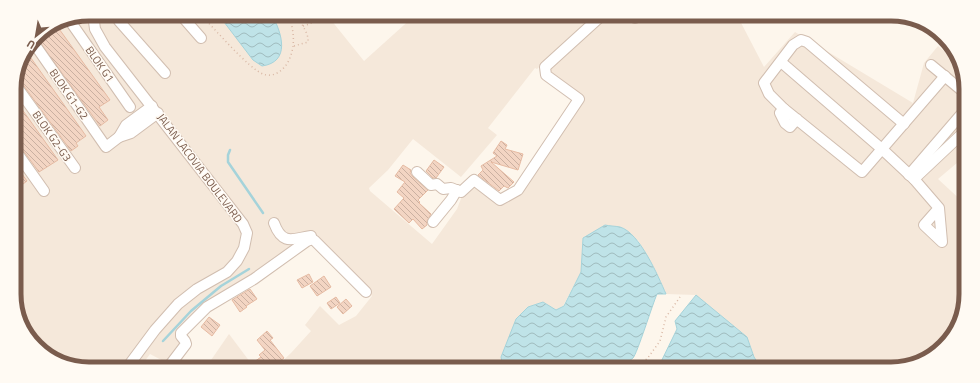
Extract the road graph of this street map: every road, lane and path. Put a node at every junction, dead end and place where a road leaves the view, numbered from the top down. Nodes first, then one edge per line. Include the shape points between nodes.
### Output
1 (93, 21) edge
2 (118, 21) dead end
3 (186, 21) edge
4 (208, 21) edge
5 (290, 21) edge
6 (301, 21) edge
7 (315, 21) edge
8 (595, 21) edge
9 (72, 23) edge
10 (302, 26) junction
11 (202, 38) dead end
12 (294, 46) junction
13 (43, 56) edge
14 (780, 62) junction
15 (931, 65) dead end
16 (165, 73) dead end
17 (945, 76) junction
18 (959, 88) edge
19 (21, 93) edge
20 (130, 107) dead end
21 (155, 110) junction
22 (959, 118) edge
23 (904, 124) junction
24 (959, 136) edge
25 (883, 150) junction
26 (21, 160) edge
27 (75, 168) dead end
28 (418, 172) dead end
29 (912, 177) junction
30 (457, 190) junction
31 (44, 191) dead end
32 (939, 208) dead end
33 (433, 222) dead end
34 (274, 224) dead end
35 (312, 239) junction
36 (366, 292) dead end
37 (680, 297) dead end
38 (131, 362) edge
39 (172, 362) edge
40 (642, 362) edge

1 - 21 street, JALAN LACOVIA BOULEVARD via 94,29 105,47
2 - 16 street
3 - 11 street
4 - 12 path via 261,74 270,76 279,73 288,61
5 - 12 path
6 - 10 path
7 - 10 path
8 - 30 street via 546,67 546,75 579,99 518,190 500,200 474,180 461,192
9 - 20 street, BLOK G1
10 - 12 path via 308,35 308,42
13 - 21 street, BLOK G1-G2 via 106,147 118,137 126,125
14 - 23 street via 793,45 800,40 807,42
14 - 25 street
14 - 25 street via 764,83 769,94 784,108 862,172
15 - 17 street
17 - 18 street
17 - 23 street
19 - 27 street, BLOK G2-G3
21 - 38 street, JALAN LACOVIA BOULEVARD via 243,224 247,233 244,248 237,261 227,272 197,289 178,304
22 - 29 street
23 - 25 street
24 - 29 street
25 - 29 street
26 - 31 street
28 - 30 street via 431,184 437,184 443,190
29 - 32 street
30 - 33 street
34 - 35 street via 277,232 286,239 296,240 311,235
35 - 36 street
35 - 39 street via 254,279 207,306 180,334 186,344
37 - 40 path via 666,317 660,341

